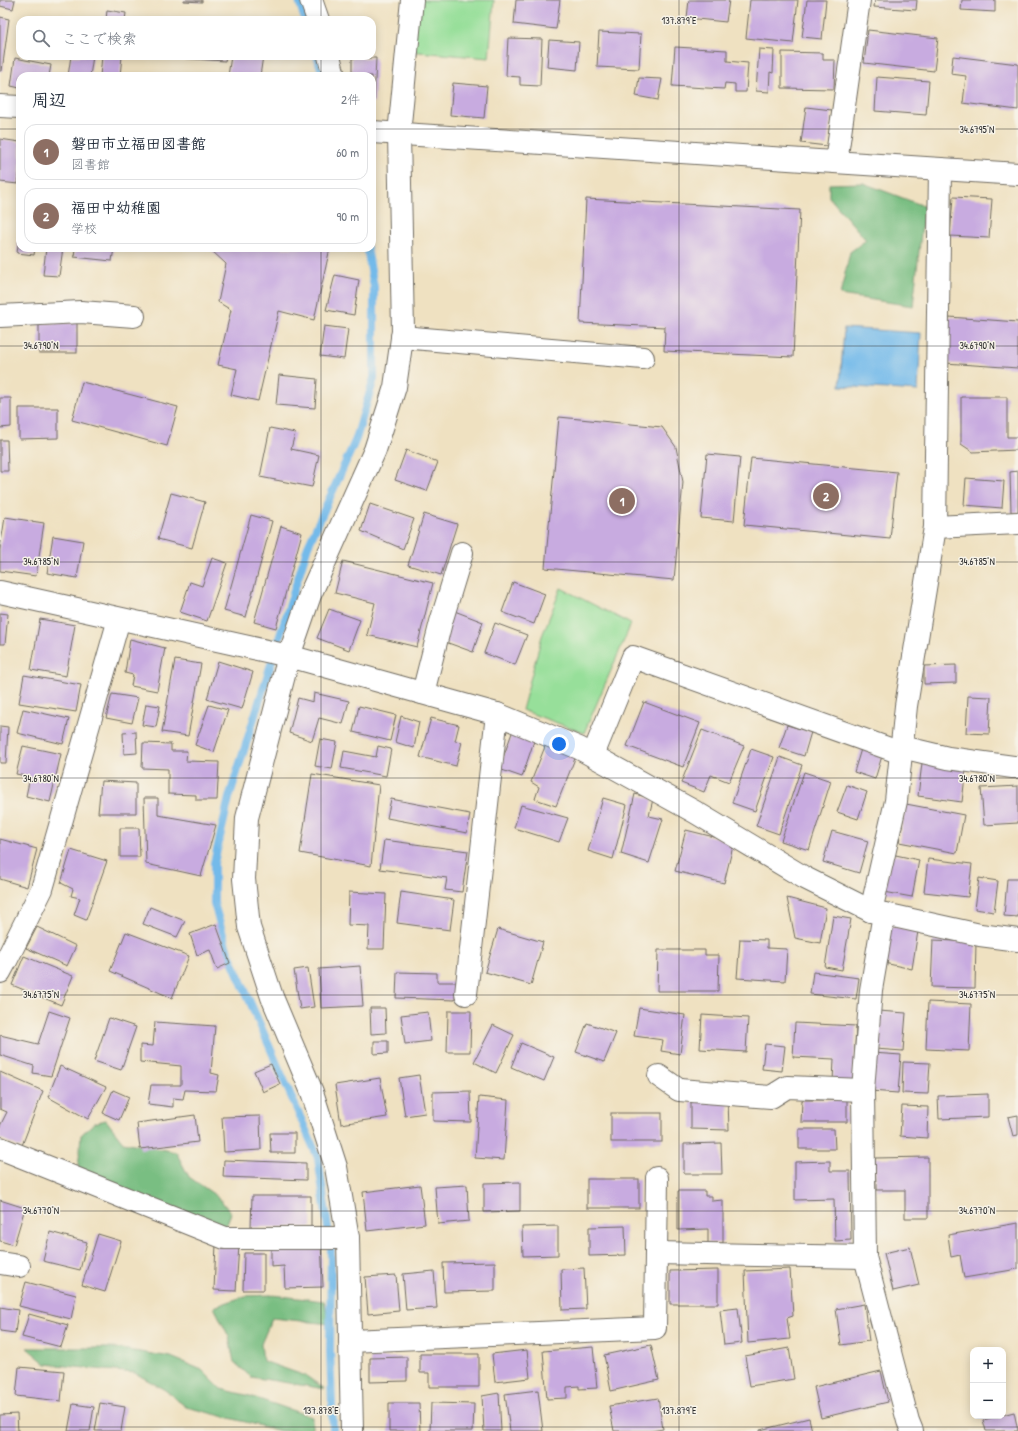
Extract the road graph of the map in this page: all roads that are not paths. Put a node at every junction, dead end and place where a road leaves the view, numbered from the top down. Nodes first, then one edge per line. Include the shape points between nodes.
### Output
1 (311, 0) edge
2 (412, 0) edge
3 (859, 0) edge
4 (317, 16) edge
5 (330, 60) edge
6 (333, 72) edge
7 (0, 106) edge
8 (16, 107) edge
9 (376, 132) edge
10 (399, 134) junction
11 (836, 162) junction
12 (940, 169) junction
13 (1018, 174) edge
14 (0, 316) edge
15 (134, 316) dead end
16 (402, 337) junction
17 (643, 358) dead end
18 (1018, 523) edge
19 (935, 527) junction
20 (462, 553) dead end
21 (0, 592) edge
22 (119, 620) junction
23 (289, 656) junction
24 (423, 693) junction
25 (497, 714) junction
26 (901, 750) junction
27 (593, 755) junction
28 (1018, 767) edge
29 (878, 912) junction
30 (1018, 940) edge
31 (0, 972) edge
32 (466, 994) dead end
33 (659, 1076) dead end
34 (863, 1090) junction
35 (0, 1148) edge
36 (657, 1178) dead end
37 (348, 1238) junction
38 (656, 1253) junction
39 (865, 1257) junction
40 (350, 1341) junction
41 (352, 1431) edge
42 (912, 1431) edge

1 - 4 street
2 - 10 street
3 - 11 street
5 - 6 street
7 - 8 street
9 - 10 street
10 - 11 street
10 - 16 street
11 - 12 street
12 - 13 street
12 - 19 street
14 - 15 street via 81,312
16 - 17 street
16 - 23 street via 395,387 375,450 310,595
18 - 19 street
19 - 26 street
20 - 24 street
21 - 22 street
22 - 23 street
22 - 31 street via 42,888
23 - 24 street
23 - 37 street via 247,818 244,879 248,927 272,997 315,1099 336,1167
24 - 25 street
25 - 27 street
25 - 32 street
26 - 27 street via 633,657
26 - 28 street
26 - 29 street via 896,801
27 - 29 street via 805,878
29 - 30 street via 980,935
29 - 34 street
33 - 34 street via 679,1090 771,1097 787,1087
34 - 39 street
35 - 37 street via 225,1238
36 - 38 street
37 - 40 street
38 - 39 street
38 - 40 street via 655,1328
39 - 42 street
40 - 41 street

